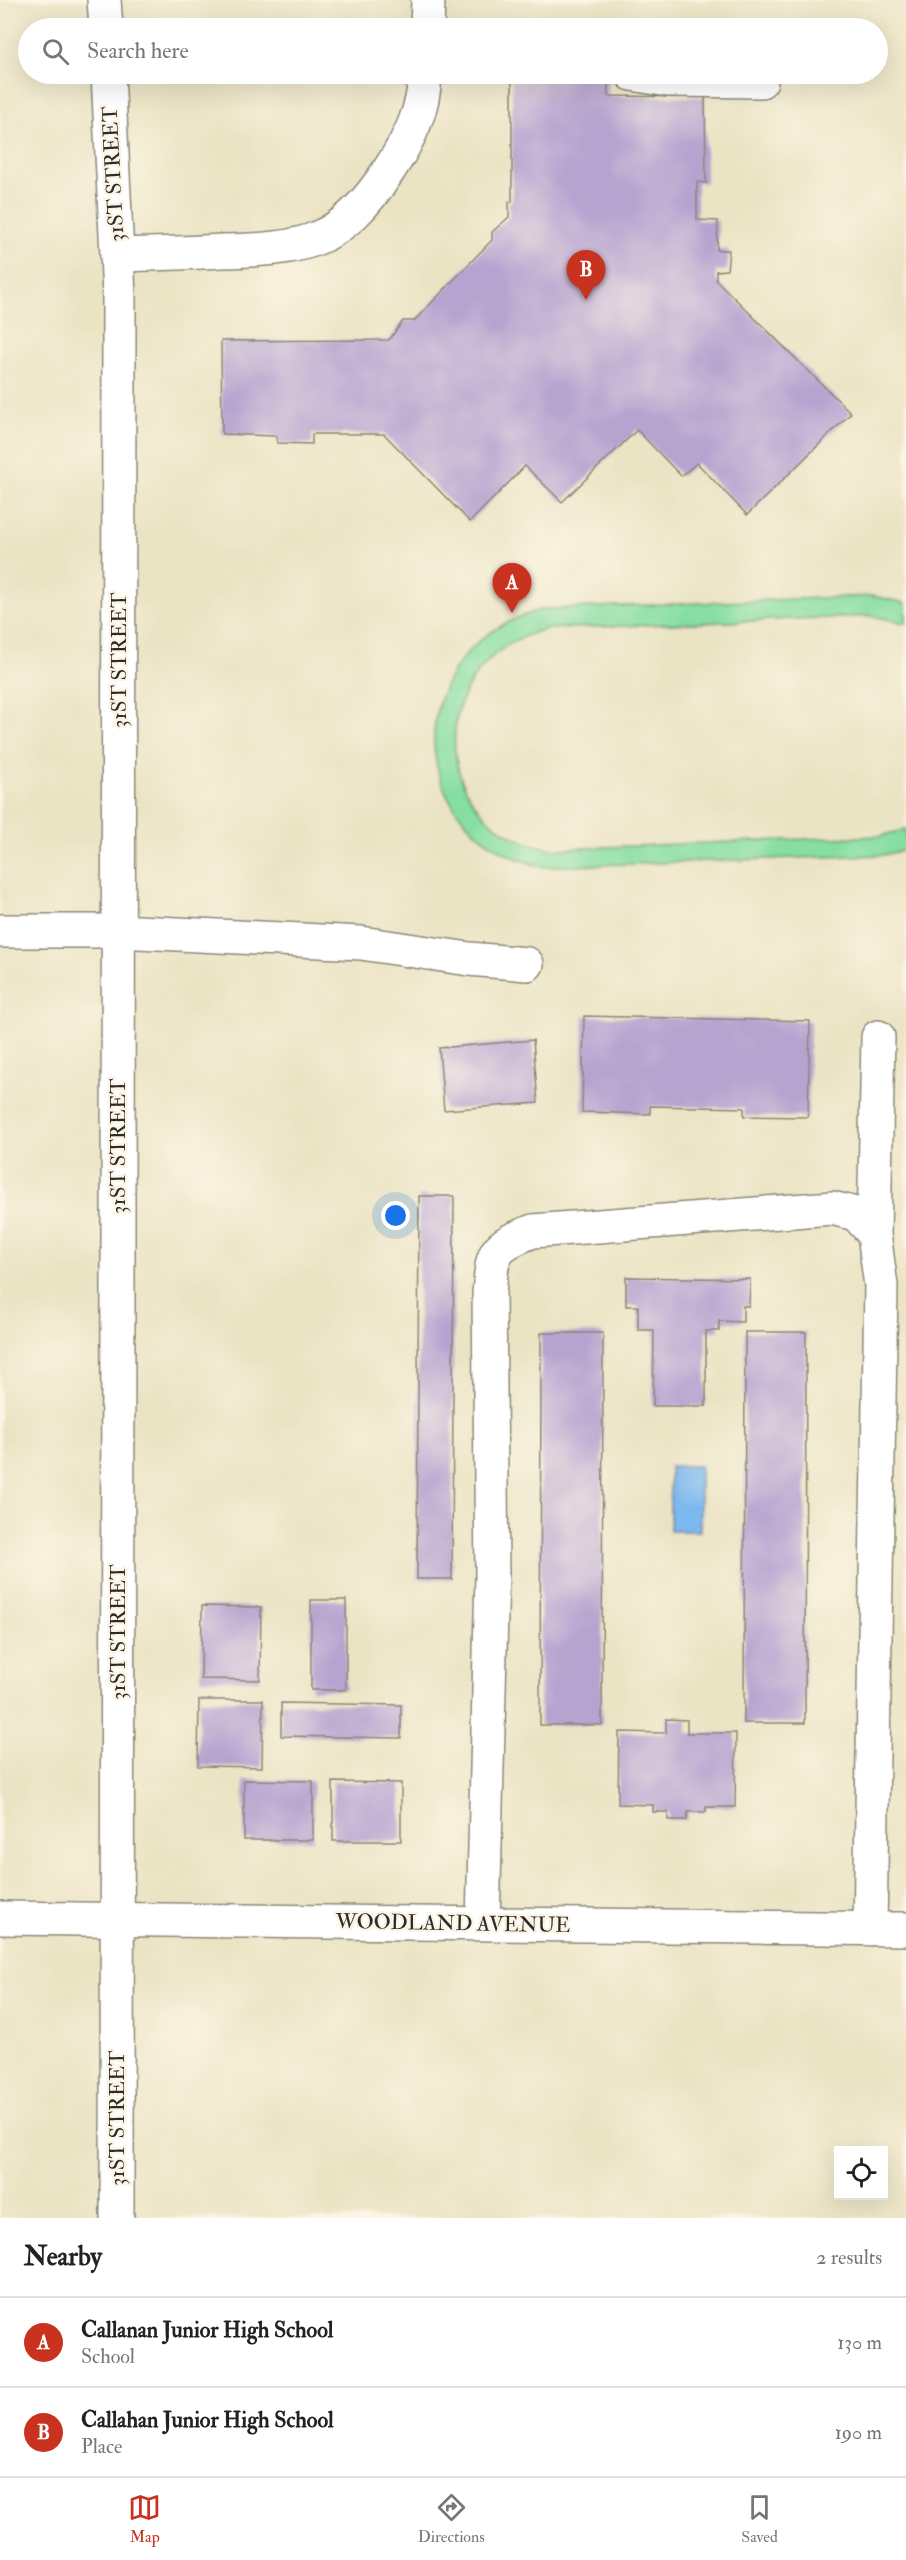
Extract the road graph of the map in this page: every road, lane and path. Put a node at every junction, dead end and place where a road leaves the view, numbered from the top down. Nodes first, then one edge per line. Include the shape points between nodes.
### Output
1 (104, 0) edge
2 (428, 0) edge
3 (105, 18) edge
4 (427, 18) edge
5 (108, 84) edge
6 (423, 84) edge
7 (117, 255) junction
8 (0, 931) edge
9 (118, 931) junction
10 (527, 964) dead end
11 (878, 1037) dead end
12 (874, 1234) junction
13 (0, 1918) edge
14 (117, 1919) junction
15 (483, 1923) junction
16 (870, 1929) junction
17 (906, 1929) edge
18 (117, 2218) edge

1 - 3 main road
2 - 4 main road
5 - 7 main road, 31ST STREET
6 - 7 main road via 418,115 406,144 355,214 331,231 305,244 276,250
7 - 9 main road, 31ST STREET
8 - 9 main road
9 - 10 main road via 361,943
9 - 14 main road, 31ST STREET
11 - 12 main road
12 - 15 main road via 856,1214 832,1208 533,1231 505,1242 492,1260 489,1305 492,1575
12 - 16 main road via 881,1286
13 - 14 main road, WOODLAND AVENUE
14 - 15 main road, WOODLAND AVENUE
14 - 18 main road, 31ST STREET
15 - 16 main road, WOODLAND AVENUE
16 - 17 main road, WOODLAND AVENUE

